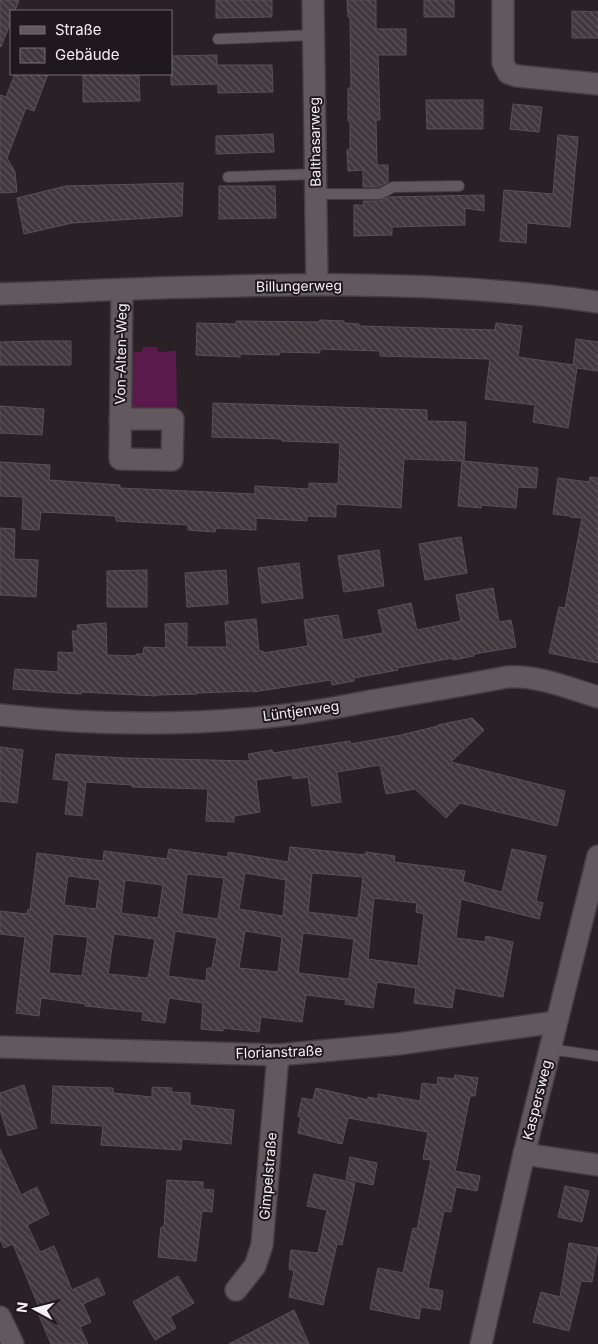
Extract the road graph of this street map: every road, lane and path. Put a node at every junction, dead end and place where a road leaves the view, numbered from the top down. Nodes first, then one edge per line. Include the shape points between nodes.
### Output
1 (312, 0) edge
2 (503, 0) edge
3 (314, 35) junction
4 (218, 38) dead end
5 (598, 84) edge
6 (228, 177) dead end
7 (315, 184) junction
8 (459, 186) dead end
9 (317, 284) junction
10 (122, 290) junction
11 (0, 294) edge
12 (598, 302) edge
13 (120, 419) dead end
14 (598, 697) edge
15 (0, 716) edge
16 (597, 863) edge
17 (556, 1022) junction
18 (0, 1047) edge
19 (550, 1049) junction
20 (278, 1055) junction
21 (598, 1056) edge
22 (524, 1154) junction
23 (598, 1165) edge
24 (236, 1290) dead end
25 (0, 1317) edge
26 (13, 1344) edge
27 (481, 1344) edge

1 - 3 street, Balthasarweg
2 - 5 street via 503,63 508,73
3 - 4 lane
3 - 7 street, Balthasarweg
6 - 7 lane
7 - 8 lane via 380,194 393,187
7 - 9 street, Balthasarweg
9 - 10 street, Billungerweg
9 - 12 street, Billungerweg via 479,290
10 - 11 street, Billungerweg
10 - 13 street, Von-Alten-Weg
14 - 15 street, Lüntjenweg via 541,679 519,676 303,713 220,721 99,722
16 - 17 street, Kaspersweg
17 - 19 street, Kaspersweg
17 - 20 street, Florianstraße via 398,1044
18 - 20 street, Florianstraße
19 - 21 lane
19 - 22 street, Kaspersweg
20 - 24 street, Gimpelstraße via 262,1245 255,1266
22 - 23 street
22 - 27 street, Kaspersweg
25 - 26 street

